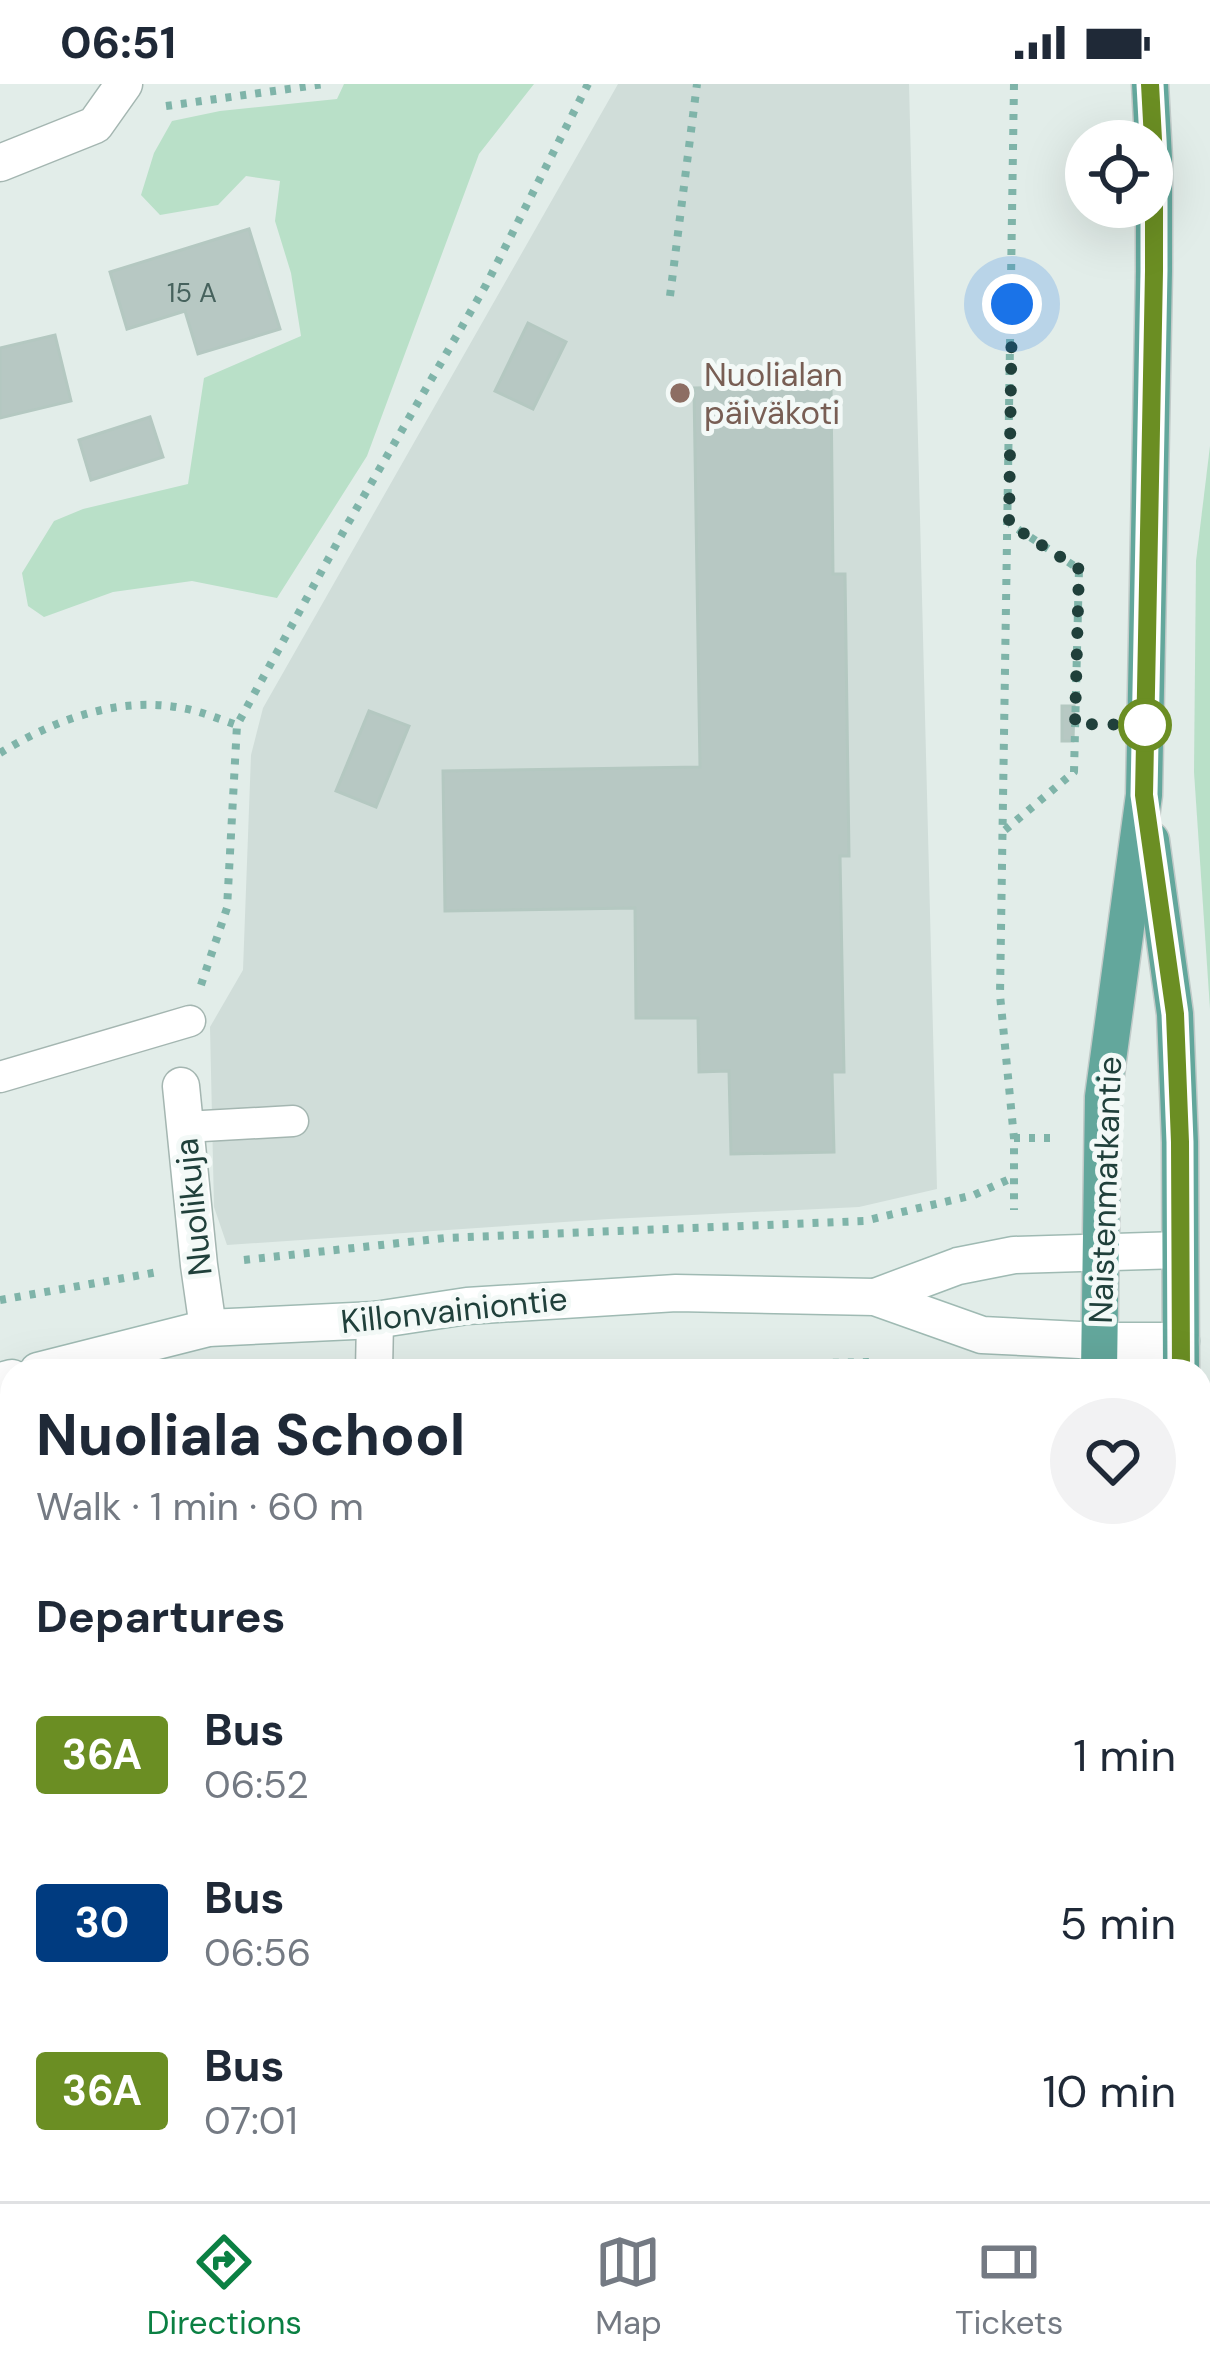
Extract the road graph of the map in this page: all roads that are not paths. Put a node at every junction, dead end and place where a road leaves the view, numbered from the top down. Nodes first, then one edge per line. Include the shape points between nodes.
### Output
1 (124, 84) edge
2 (1150, 84) edge
3 (1162, 84) edge
4 (1152, 120) edge
5 (1158, 120) edge
6 (0, 163) edge
7 (1153, 228) edge
8 (1144, 795) junction
9 (190, 1021) road end
10 (0, 1077) edge
11 (181, 1086) dead end
12 (293, 1120) dead end
13 (184, 1127) junction
14 (1101, 1250) junction
15 (1180, 1250) junction
16 (875, 1297) junction
17 (375, 1320) junction
18 (208, 1328) junction
19 (1099, 1356) edge
20 (1181, 1356) edge
21 (85, 1359) edge
22 (374, 1359) edge

1 - 6 street via 94,125
2 - 4 main road, Naistenmatkantie
3 - 5 main road, Naistenmatkantie
7 - 8 main road, Naistenmatkantie
8 - 14 main road, Naistenmatkantie via 1103,1097
8 - 15 main road, Naistenmatkantie via 1175,1014
9 - 10 lane
11 - 13 street, Nuolikuja
12 - 13 lane
13 - 18 street, Nuolikuja
14 - 15 street, Killonvainiontie
14 - 16 street, Killonvainiontie via 958,1266
14 - 19 main road, Naistenmatkantie
15 - 20 main road, Naistenmatkantie
16 - 17 street, Killonvainiontie via 564,1298
16 - 19 street, Killonvainiontie via 982,1335
17 - 18 street, Killonvainiontie
17 - 22 street
18 - 21 street, Killonvainiontie
19 - 20 street, Killonvainiontie

